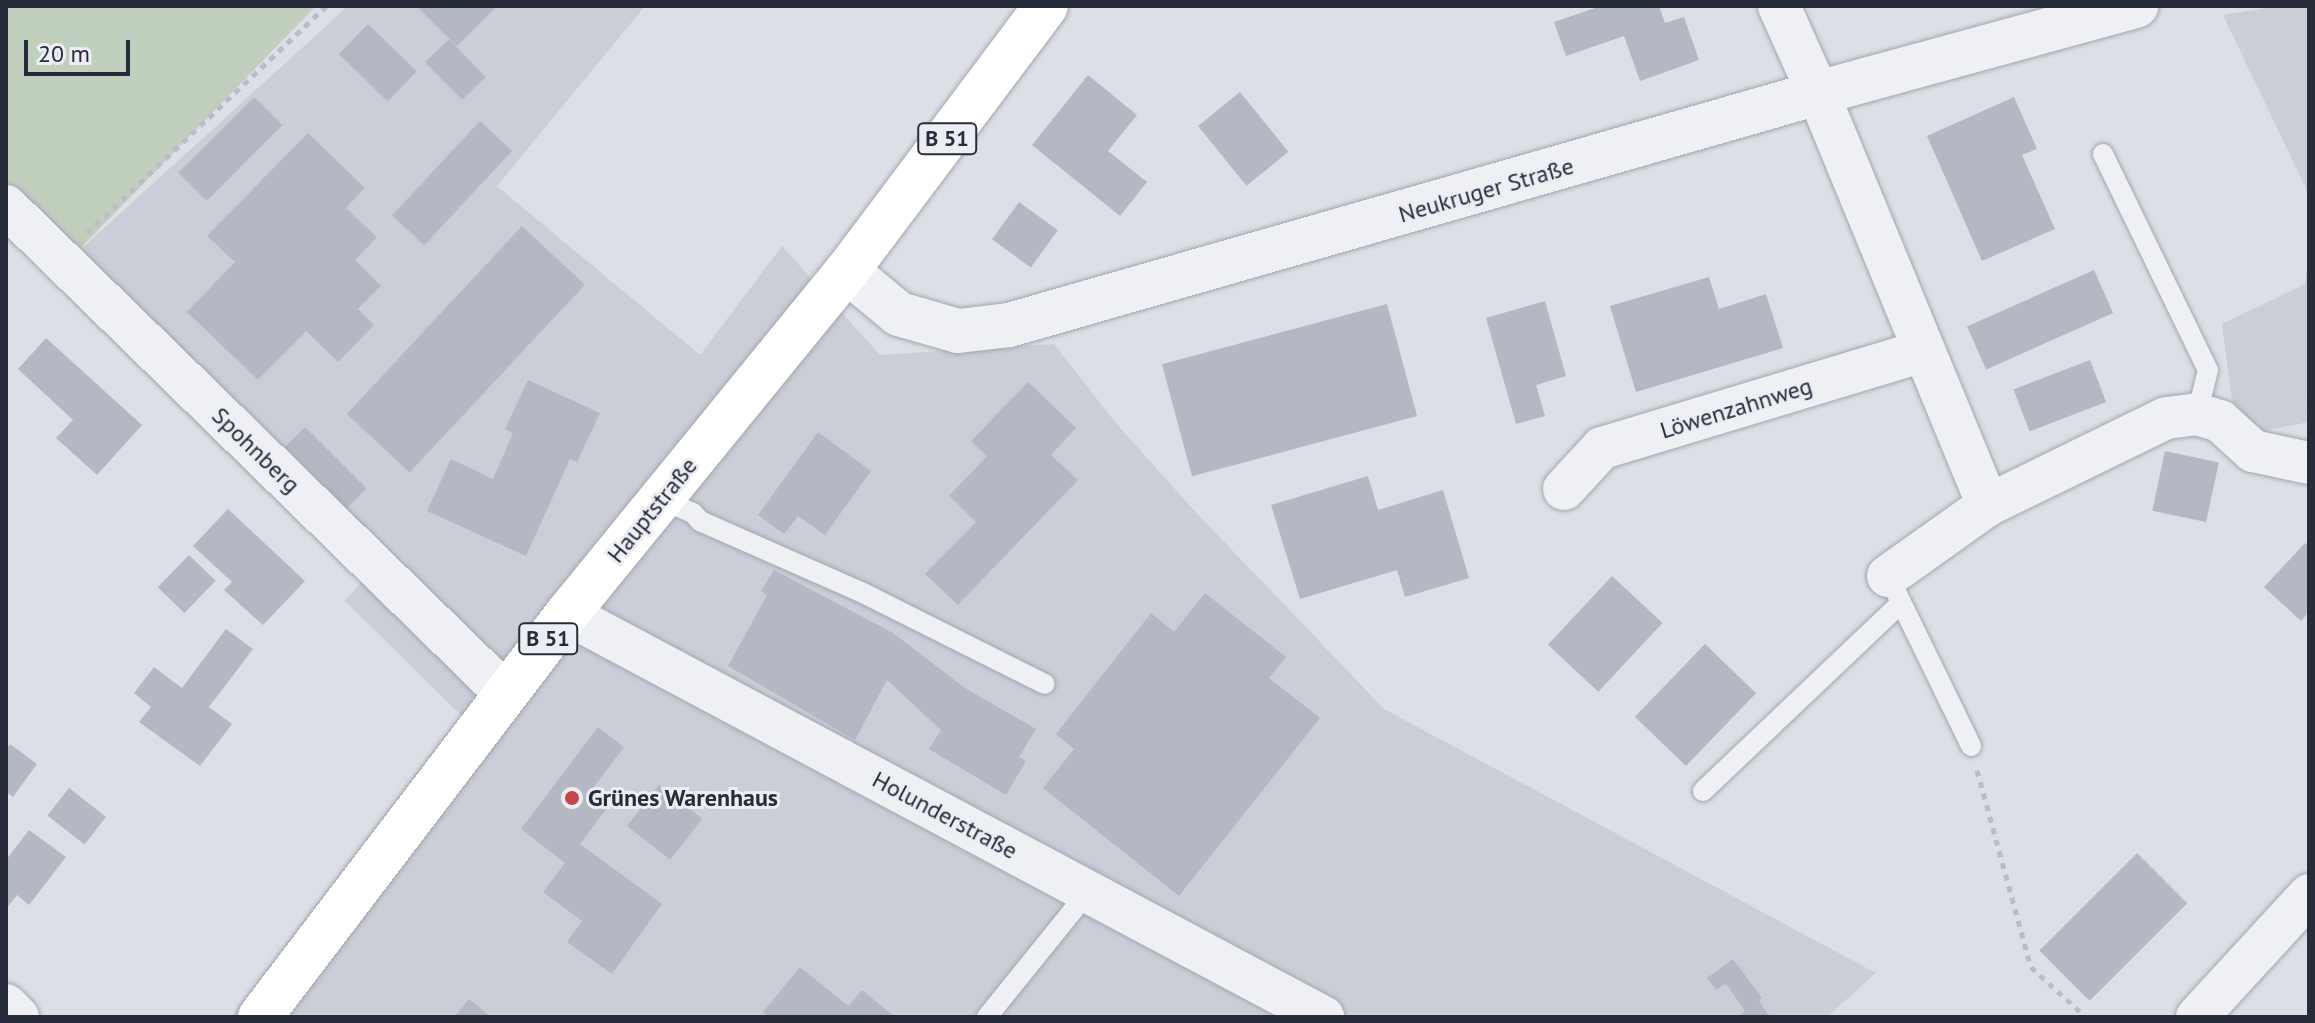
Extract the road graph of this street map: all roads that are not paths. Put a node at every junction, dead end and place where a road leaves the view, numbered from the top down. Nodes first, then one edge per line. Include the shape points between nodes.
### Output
1 (1046, 6) edge
2 (1779, 6) edge
3 (2136, 6) edge
4 (1818, 93) junction
5 (2103, 154) dead end
6 (6, 206) edge
7 (847, 271) junction
8 (1924, 351) junction
9 (2197, 414) junction
10 (2309, 463) edge
11 (1564, 489) dead end
12 (661, 499) junction
13 (1988, 505) junction
14 (1894, 589) junction
15 (567, 614) junction
16 (1045, 684) dead end
17 (506, 694) junction
18 (1971, 746) road end
19 (1703, 791) dead end
20 (1088, 892) junction
21 (2309, 895) edge
22 (6, 1005) edge
23 (1311, 1015) edge
24 (18, 1017) edge
25 (260, 1017) edge
26 (987, 1017) edge
27 (2197, 1017) edge

1 - 7 main road, Hauptstraße / B 51
2 - 4 street
3 - 4 street, Neukruger Straße
4 - 7 street, Neukruger Straße via 1009,325 958,331 899,314
4 - 8 street
5 - 9 lane via 2208,370
6 - 17 street, Spohnberg
7 - 12 main road, Hauptstraße / B 51
8 - 11 street, Löwenzahnweg via 1602,448
8 - 13 street
9 - 10 street via 2220,421 2253,451
9 - 13 street via 2166,418
12 - 15 main road, Hauptstraße / B 51
12 - 16 lane
13 - 14 street
14 - 18 lane
14 - 19 lane
15 - 17 main road, Hauptstraße / B 51
15 - 20 street, Holunderstraße
17 - 25 main road, Hauptstraße / B 51
20 - 23 street, Holunderstraße
20 - 26 lane
21 - 27 street
22 - 24 street

